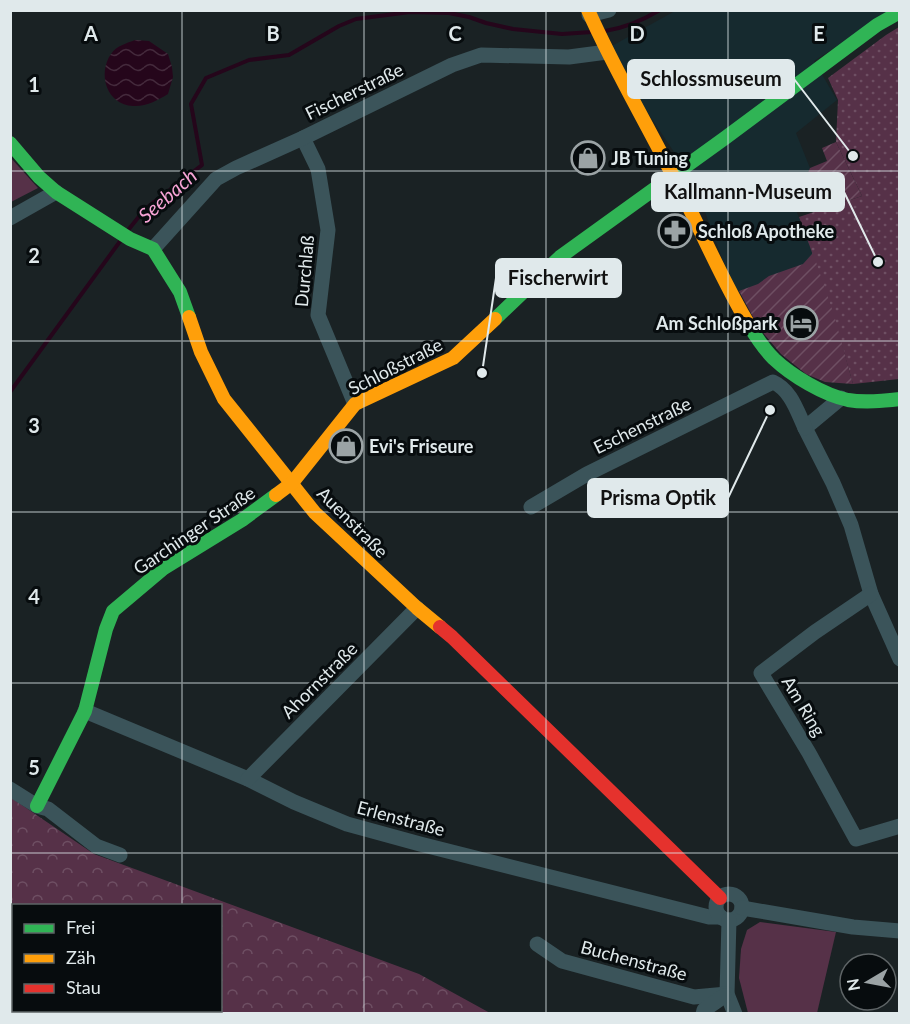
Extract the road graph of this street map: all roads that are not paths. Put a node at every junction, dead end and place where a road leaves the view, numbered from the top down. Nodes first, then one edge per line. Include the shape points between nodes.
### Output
1 (609, 10) edge
2 (900, 12) edge
3 (590, 16) edge
4 (604, 46) junction
5 (303, 138) junction
6 (10, 143) edge
7 (673, 176) junction
8 (56, 192) junction
9 (10, 218) edge
10 (153, 249) junction
11 (776, 360) junction
12 (773, 382) junction
13 (840, 398) junction
14 (900, 399) edge
15 (355, 404) junction
16 (806, 428) junction
17 (292, 483) junction
18 (531, 507) dead end
19 (871, 594) junction
20 (417, 609) junction
21 (900, 659) edge
22 (85, 711) junction
23 (248, 779) junction
24 (10, 789) edge
25 (37, 806) junction
26 (900, 826) edge
27 (120, 855) dead end
28 (720, 898) junction
29 (742, 908) junction
30 (725, 918) junction
31 (900, 931) edge
32 (537, 944) dead end
33 (727, 994) junction
34 (703, 1014) edge
35 (735, 1014) edge

1 - 3 street
2 - 7 street, Schloßstraße
3 - 4 street
4 - 5 street, Fischerstraße via 569,57 481,55 452,65
4 - 7 street
5 - 10 street, Fischerstraße via 216,179
5 - 15 street, Durchlaß via 318,169 328,230 318,315
6 - 8 street
7 - 11 street via 736,303 759,341
7 - 15 street, Schloßstraße via 560,257 453,358
8 - 9 street
8 - 10 street
10 - 17 street, Auenstraße via 180,291 201,352 224,399
11 - 12 street
11 - 13 street via 808,383
12 - 16 street via 789,394
12 - 18 street, Eschenstraße via 587,474
13 - 14 street
13 - 16 street
15 - 17 street, Schloßstraße
16 - 19 street via 851,525
17 - 20 street, Auenstraße via 315,513
17 - 22 street, Garchinger Straße via 242,520 164,568 113,611
19 - 21 street
19 - 26 street, Am Ring via 761,673 856,839
20 - 23 street, Ahornstraße
20 - 28 street, Auenstraße via 452,637
22 - 23 street, Erlenstraße
22 - 25 street, Garchinger Straße
23 - 30 street, Erlenstraße via 347,824
24 - 25 street
25 - 27 street via 48,809 96,846
28 - 29 street via 732,895 740,900
28 - 30 street via 717,910
29 - 30 street via 736,918
29 - 31 street
30 - 33 street
32 - 33 street, Buchenstraße via 562,961 694,997
33 - 34 street
33 - 35 street

